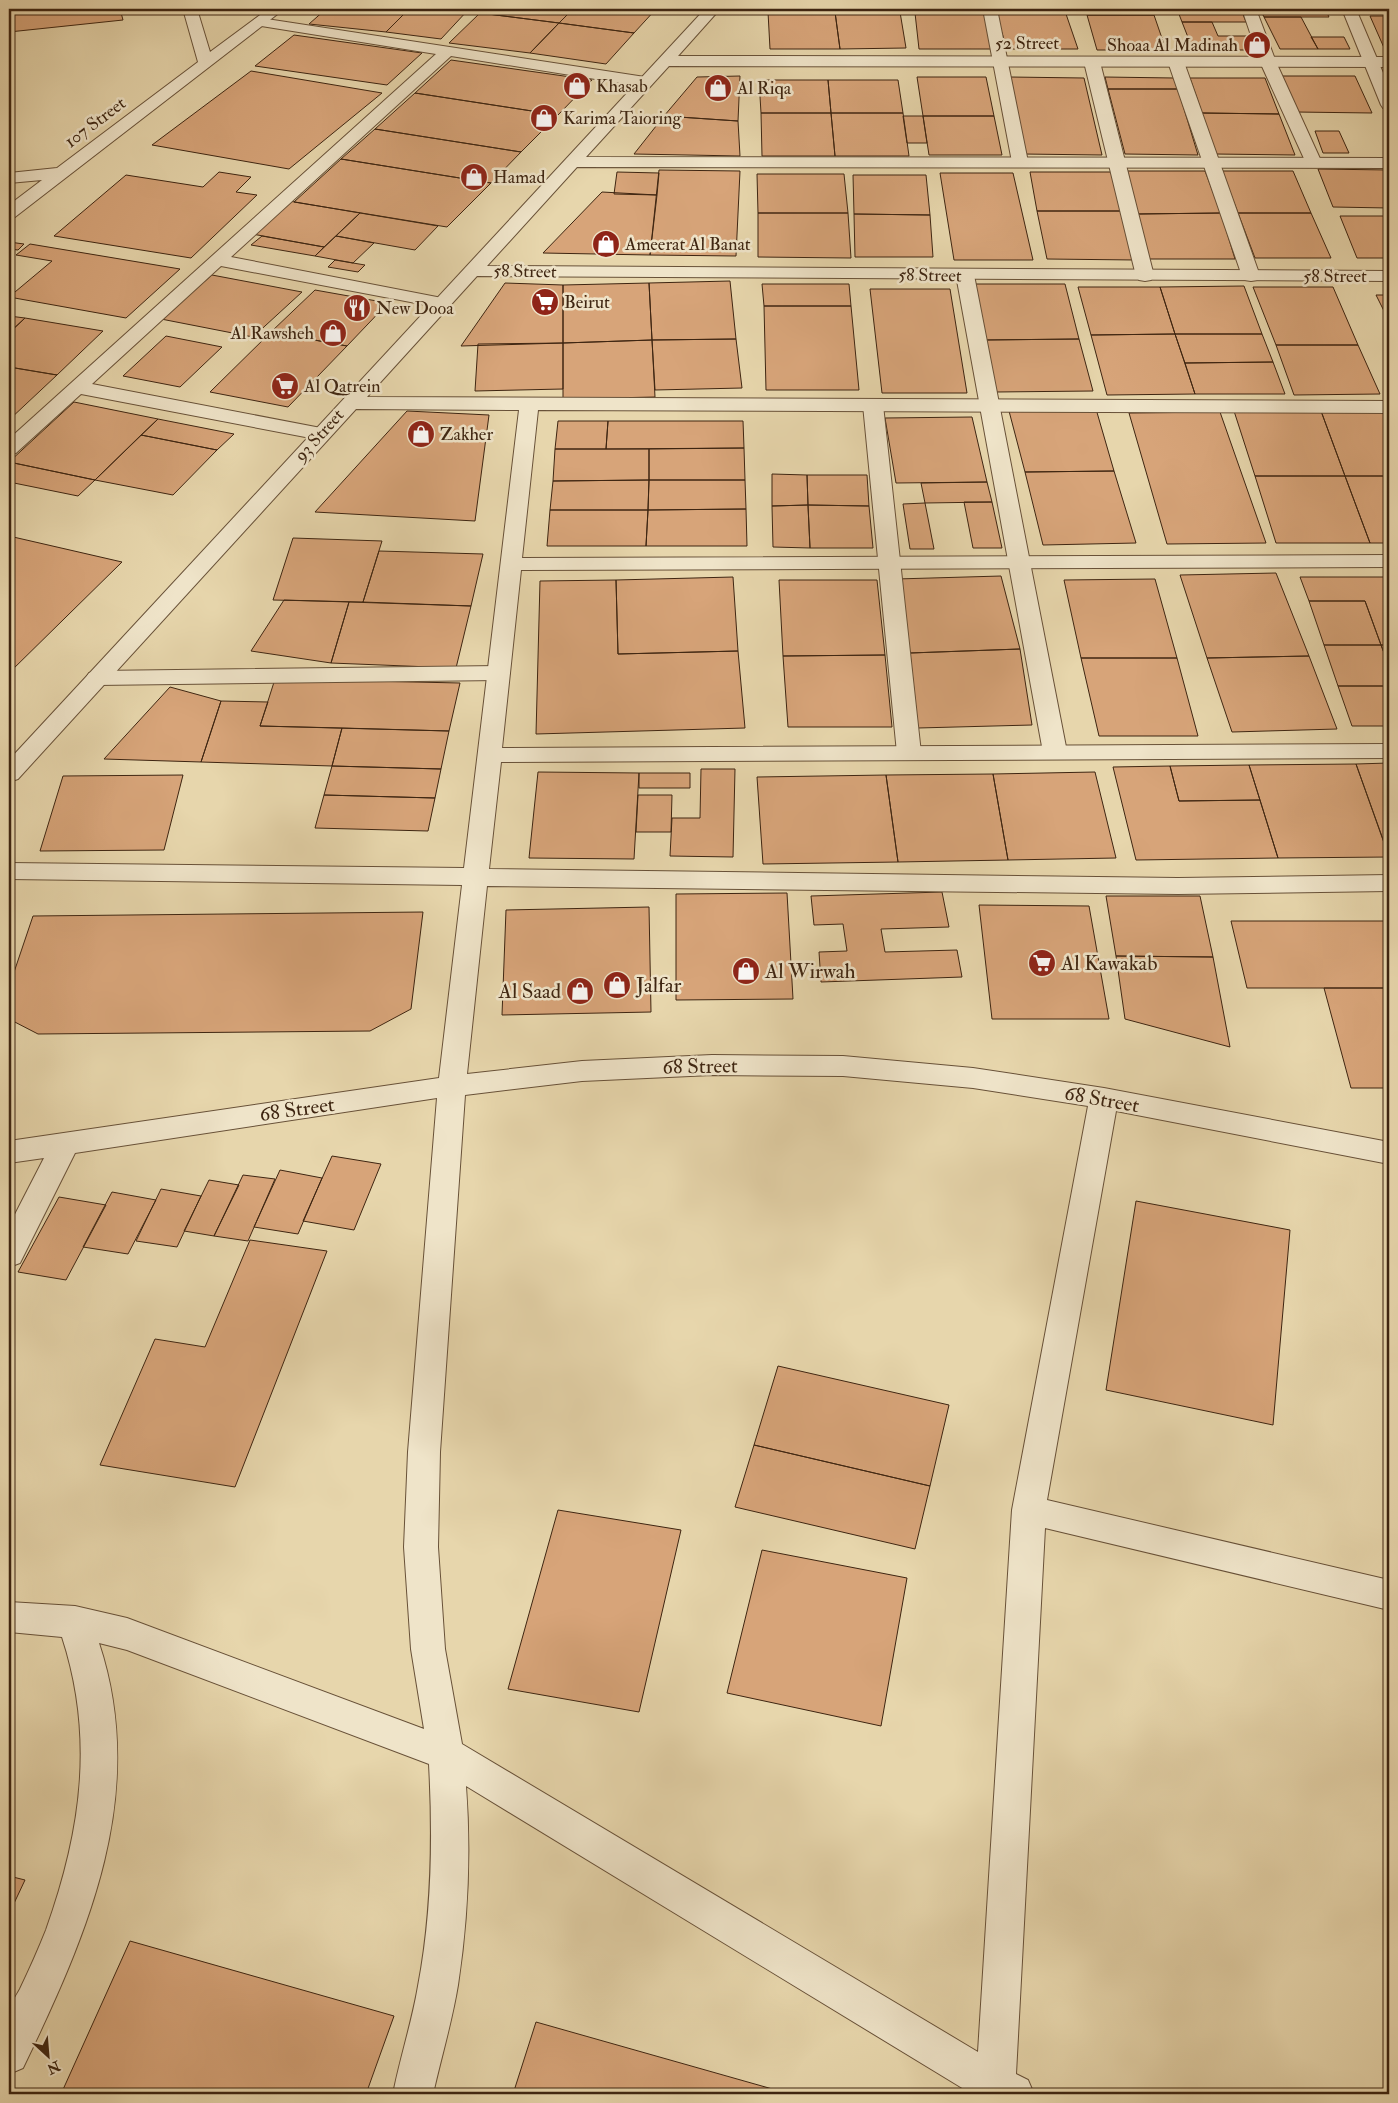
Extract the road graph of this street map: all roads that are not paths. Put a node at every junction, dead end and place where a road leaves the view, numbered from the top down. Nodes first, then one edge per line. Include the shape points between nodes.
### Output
1 (190, 9) edge
2 (277, 9) edge
3 (713, 9) edge
4 (990, 9) edge
5 (1249, 9) edge
6 (1348, 9) edge
7 (260, 22) junction
8 (448, 52) junction
9 (664, 61) junction
10 (1001, 62) junction
11 (1092, 62) junction
12 (1176, 62) junction
13 (1268, 62) junction
14 (1371, 62) junction
15 (1389, 62) edge
16 (206, 63) junction
17 (645, 82) junction
18 (1389, 105) edge
19 (572, 162) junction
20 (1020, 162) junction
21 (1117, 162) junction
22 (1211, 163) junction
23 (1314, 163) junction
24 (1389, 163) edge
25 (60, 173) junction
26 (9, 178) edge
27 (9, 213) edge
28 (216, 260) junction
29 (472, 271) junction
30 (965, 275) junction
31 (1145, 276) junction
32 (1251, 276) junction
33 (1389, 276) edge
34 (442, 303) junction
35 (76, 387) junction
36 (349, 403) junction
37 (529, 404) junction
38 (873, 405) junction
39 (989, 405) junction
40 (1389, 407) edge
41 (321, 434) junction
42 (9, 449) edge
43 (1389, 561) edge
44 (889, 562) junction
45 (1019, 562) junction
46 (511, 564) junction
47 (499, 673) junction
48 (97, 678) junction
49 (1389, 751) edge
50 (1055, 752) junction
51 (909, 753) junction
52 (489, 755) junction
53 (9, 774) edge
54 (9, 871) edge
55 (476, 877) junction
56 (1389, 883) edge
57 (452, 1086) junction
58 (1104, 1098) junction
59 (66, 1143) junction
60 (9, 1152) edge
61 (1389, 1153) edge
62 (9, 1255) edge
63 (1029, 1510) junction
64 (1389, 1595) edge
65 (9, 1617) edge
66 (75, 1622) junction
67 (446, 1754) junction
68 (9, 2054) edge
69 (1002, 2092) edge
70 (413, 2094) edge

1 - 16 street
2 - 7 street, 107 Street
3 - 9 street, 93 Street
4 - 10 street
5 - 13 street
6 - 14 street
7 - 8 street
7 - 16 street, 107 Street
8 - 17 street
8 - 28 street
9 - 10 street, 52 Street
9 - 17 street, 93 Street
10 - 11 street, 52 Street
10 - 20 street
11 - 12 street, 52 Street
11 - 21 street
12 - 13 street, 52 Street
12 - 22 street
13 - 14 street, 52 Street
13 - 23 street
14 - 15 street, 52 Street
14 - 18 street
16 - 25 street, 107 Street
17 - 19 street, 93 Street
19 - 20 street
19 - 29 street, 93 Street
20 - 21 street
21 - 22 street
21 - 31 street
22 - 23 street
22 - 32 street
23 - 24 street
25 - 26 street
25 - 27 street, 107 Street
28 - 34 street
28 - 35 street
29 - 30 street, 58 Street
29 - 34 street, 93 Street
30 - 31 street, 58 Street
30 - 39 street
31 - 32 street, 58 Street
32 - 33 street, 58 Street
34 - 36 street, 93 Street
35 - 41 street
35 - 42 street
36 - 37 street
36 - 41 street, 93 Street
37 - 38 street
37 - 46 street
38 - 39 street
38 - 44 street
39 - 40 street
39 - 45 street
41 - 48 street, 93 Street
43 - 45 street
44 - 45 street
44 - 46 street
44 - 51 street
45 - 50 street
46 - 47 street
47 - 48 street
47 - 52 street
48 - 53 street, 93 Street
49 - 50 street
50 - 51 street
51 - 52 street
52 - 55 street
54 - 55 street
55 - 56 street via 1178,886
55 - 57 street
57 - 58 street, 68 Street via 592,1070 712,1065 843,1066 973,1078
57 - 59 street, 68 Street
57 - 67 street via 424,1452 421,1547 428,1649
58 - 61 street, 68 Street
58 - 63 street
59 - 60 street, 68 Street
59 - 62 street
63 - 64 street
63 - 69 street
65 - 66 street
66 - 67 street via 127,1634
66 - 68 street via 94,1685 101,1755 95,1830 73,1910
67 - 69 street
67 - 70 street via 451,1828 448,1904 438,1986

